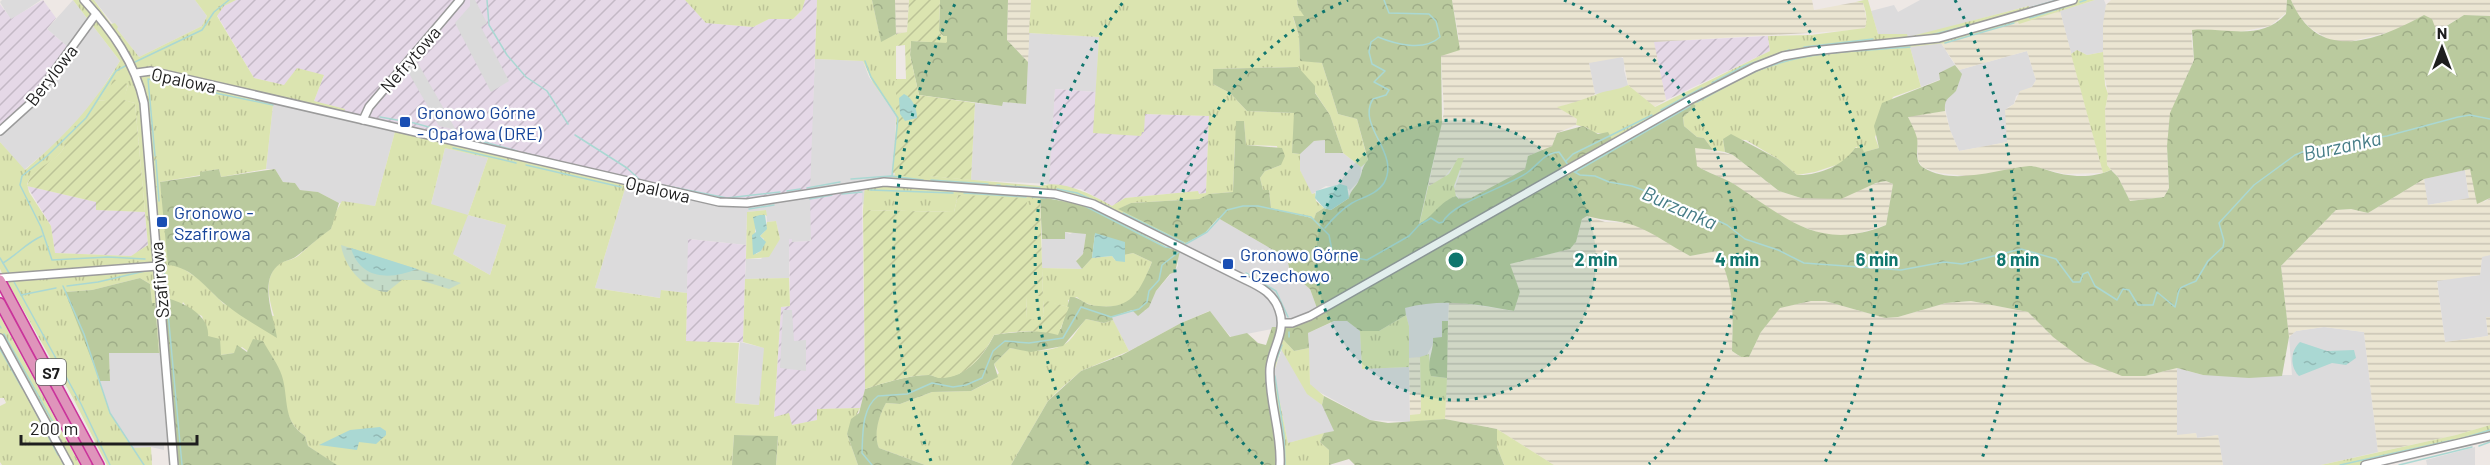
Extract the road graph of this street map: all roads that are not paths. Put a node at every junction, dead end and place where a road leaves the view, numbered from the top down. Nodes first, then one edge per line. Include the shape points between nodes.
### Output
1 (460, 0) edge
2 (2073, 0) edge
3 (88, 1) edge
4 (96, 14) junction
5 (136, 73) junction
6 (363, 120) junction
7 (0, 131) edge
8 (158, 266) junction
9 (0, 279) edge
10 (0, 303) edge
11 (1282, 323) junction
12 (0, 338) edge
13 (2490, 436) edge
14 (69, 465) edge
15 (87, 465) edge
16 (99, 465) edge
17 (174, 465) edge
18 (1280, 465) edge
19 (2365, 465) edge

1 - 6 street, Nefrytowa via 369,107
2 - 11 street via 1940,38 1818,50 1775,59 1716,86 1310,316
3 - 4 street, Szafirowa
4 - 5 street, Szafirowa
4 - 7 street, Berylowa via 32,102
5 - 6 street, Opalowa via 151,71
5 - 8 street, Szafirowa via 147,125
6 - 11 street, Opalowa via 719,202 747,203 884,183 1055,194 1093,204 1266,291 1277,304
8 - 9 street
8 - 17 street, Szafirowa
9 - 16 highway, S7
10 - 15 highway, S7
11 - 18 street via 1270,371
12 - 14 street
13 - 19 street

